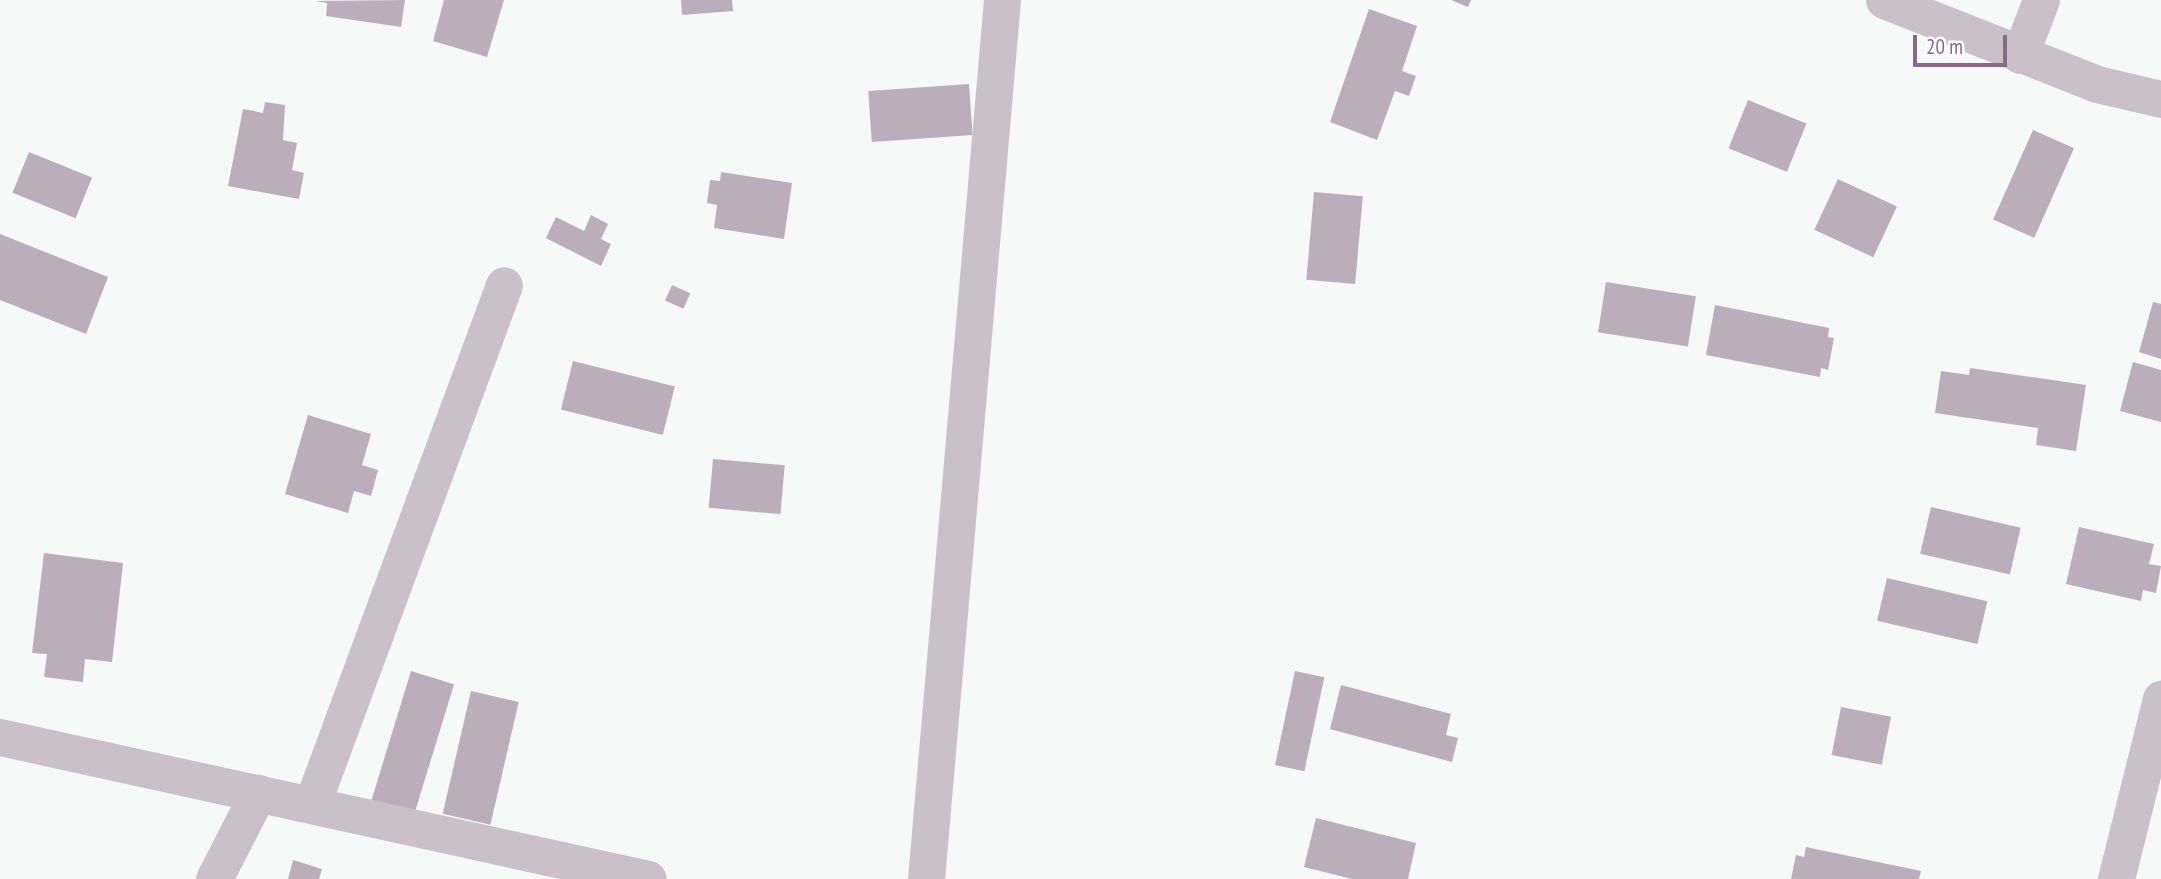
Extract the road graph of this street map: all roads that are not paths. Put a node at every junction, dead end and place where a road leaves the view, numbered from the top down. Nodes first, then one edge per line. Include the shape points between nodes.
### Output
1 (1002, 0) edge
2 (1884, 0) edge
3 (2041, 0) edge
4 (2020, 55) junction
5 (2161, 99) edge
6 (503, 285) dead end
7 (2161, 699) edge
8 (0, 737) edge
9 (258, 793) junction
10 (312, 804) junction
11 (215, 879) edge
12 (643, 879) edge
13 (926, 879) edge
14 (2116, 879) edge

1 - 13 street
2 - 4 street
3 - 4 street
4 - 5 street via 2097,84
6 - 10 street
7 - 14 street
8 - 9 street
9 - 10 street
9 - 11 street
10 - 12 street

